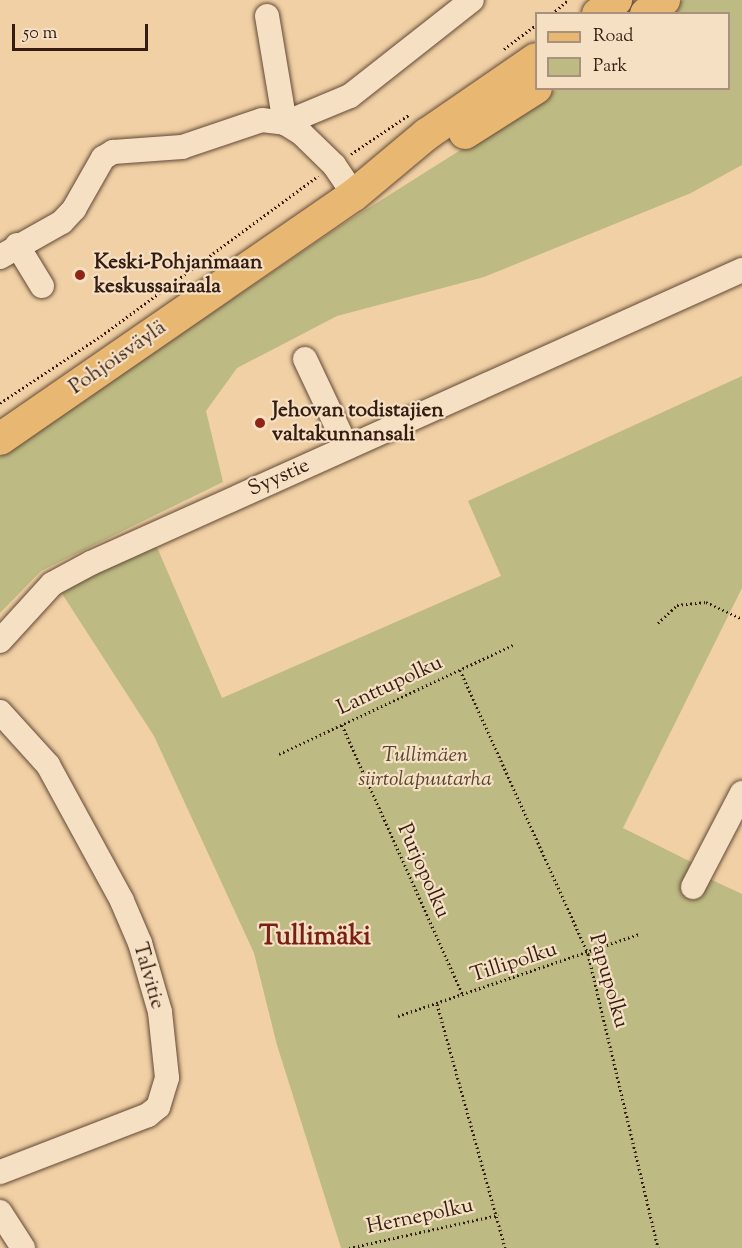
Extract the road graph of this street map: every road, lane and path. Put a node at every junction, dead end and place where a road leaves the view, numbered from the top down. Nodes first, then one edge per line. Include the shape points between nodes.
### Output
1 (472, 0) edge
2 (568, 0) edge
3 (616, 0) edge
4 (664, 0) edge
5 (554, 12) edge
6 (601, 12) edge
7 (649, 12) edge
8 (267, 16) dead end
9 (535, 26) edge
10 (502, 50) dead end
11 (535, 60) edge
12 (535, 89) edge
13 (415, 111) dead end
14 (285, 123) junction
15 (334, 165) junction
16 (354, 195) junction
17 (9, 251) edge
18 (742, 270) edge
19 (42, 286) dead end
20 (305, 358) dead end
21 (0, 403) edge
22 (0, 440) edge
23 (347, 448) junction
24 (742, 619) edge
25 (658, 623) dead end
26 (0, 641) edge
27 (513, 645) dead end
28 (460, 670) junction
29 (0, 712) edge
30 (342, 725) junction
31 (279, 754) dead end
32 (742, 793) edge
33 (693, 887) dead end
34 (639, 934) dead end
35 (588, 954) junction
36 (463, 995) junction
37 (437, 1004) junction
38 (398, 1016) dead end
39 (0, 1172) edge
40 (0, 1212) edge
41 (498, 1215) junction
42 (23, 1248) edge
43 (349, 1248) edge
44 (505, 1248) edge
45 (658, 1248) edge

1 - 14 street via 350,96
2 - 5 path
3 - 6 main road
4 - 7 main road
8 - 14 street
9 - 10 path
11 - 16 main road, Pohjoisväylä via 427,134
12 - 16 main road, Pohjoisväylä
13 - 15 path
14 - 15 street
14 - 17 street via 262,120 182,147 113,152 103,158 74,209 62,222
15 - 16 street
15 - 21 path via 100,336
16 - 22 main road, Pohjoisväylä
17 - 19 street
18 - 23 street, Syystie
20 - 23 street
23 - 26 street, Syystie via 143,538 52,584
24 - 25 path via 706,602 677,605
27 - 28 path, Lanttupolku
28 - 30 path, Lanttupolku
28 - 35 path, Papupolku
29 - 39 street, Talvitie via 48,765 122,901 140,943 160,1012 167,1078 158,1107 148,1115
30 - 31 path, Lanttupolku
30 - 36 path, Purjopolku
32 - 33 street
34 - 35 path, Tillipolku
35 - 36 path, Tillipolku
35 - 45 path, Papupolku
36 - 37 path, Tillipolku
37 - 38 path, Tillipolku
37 - 41 path
40 - 42 street
41 - 43 path, Hernepolku
41 - 44 path

